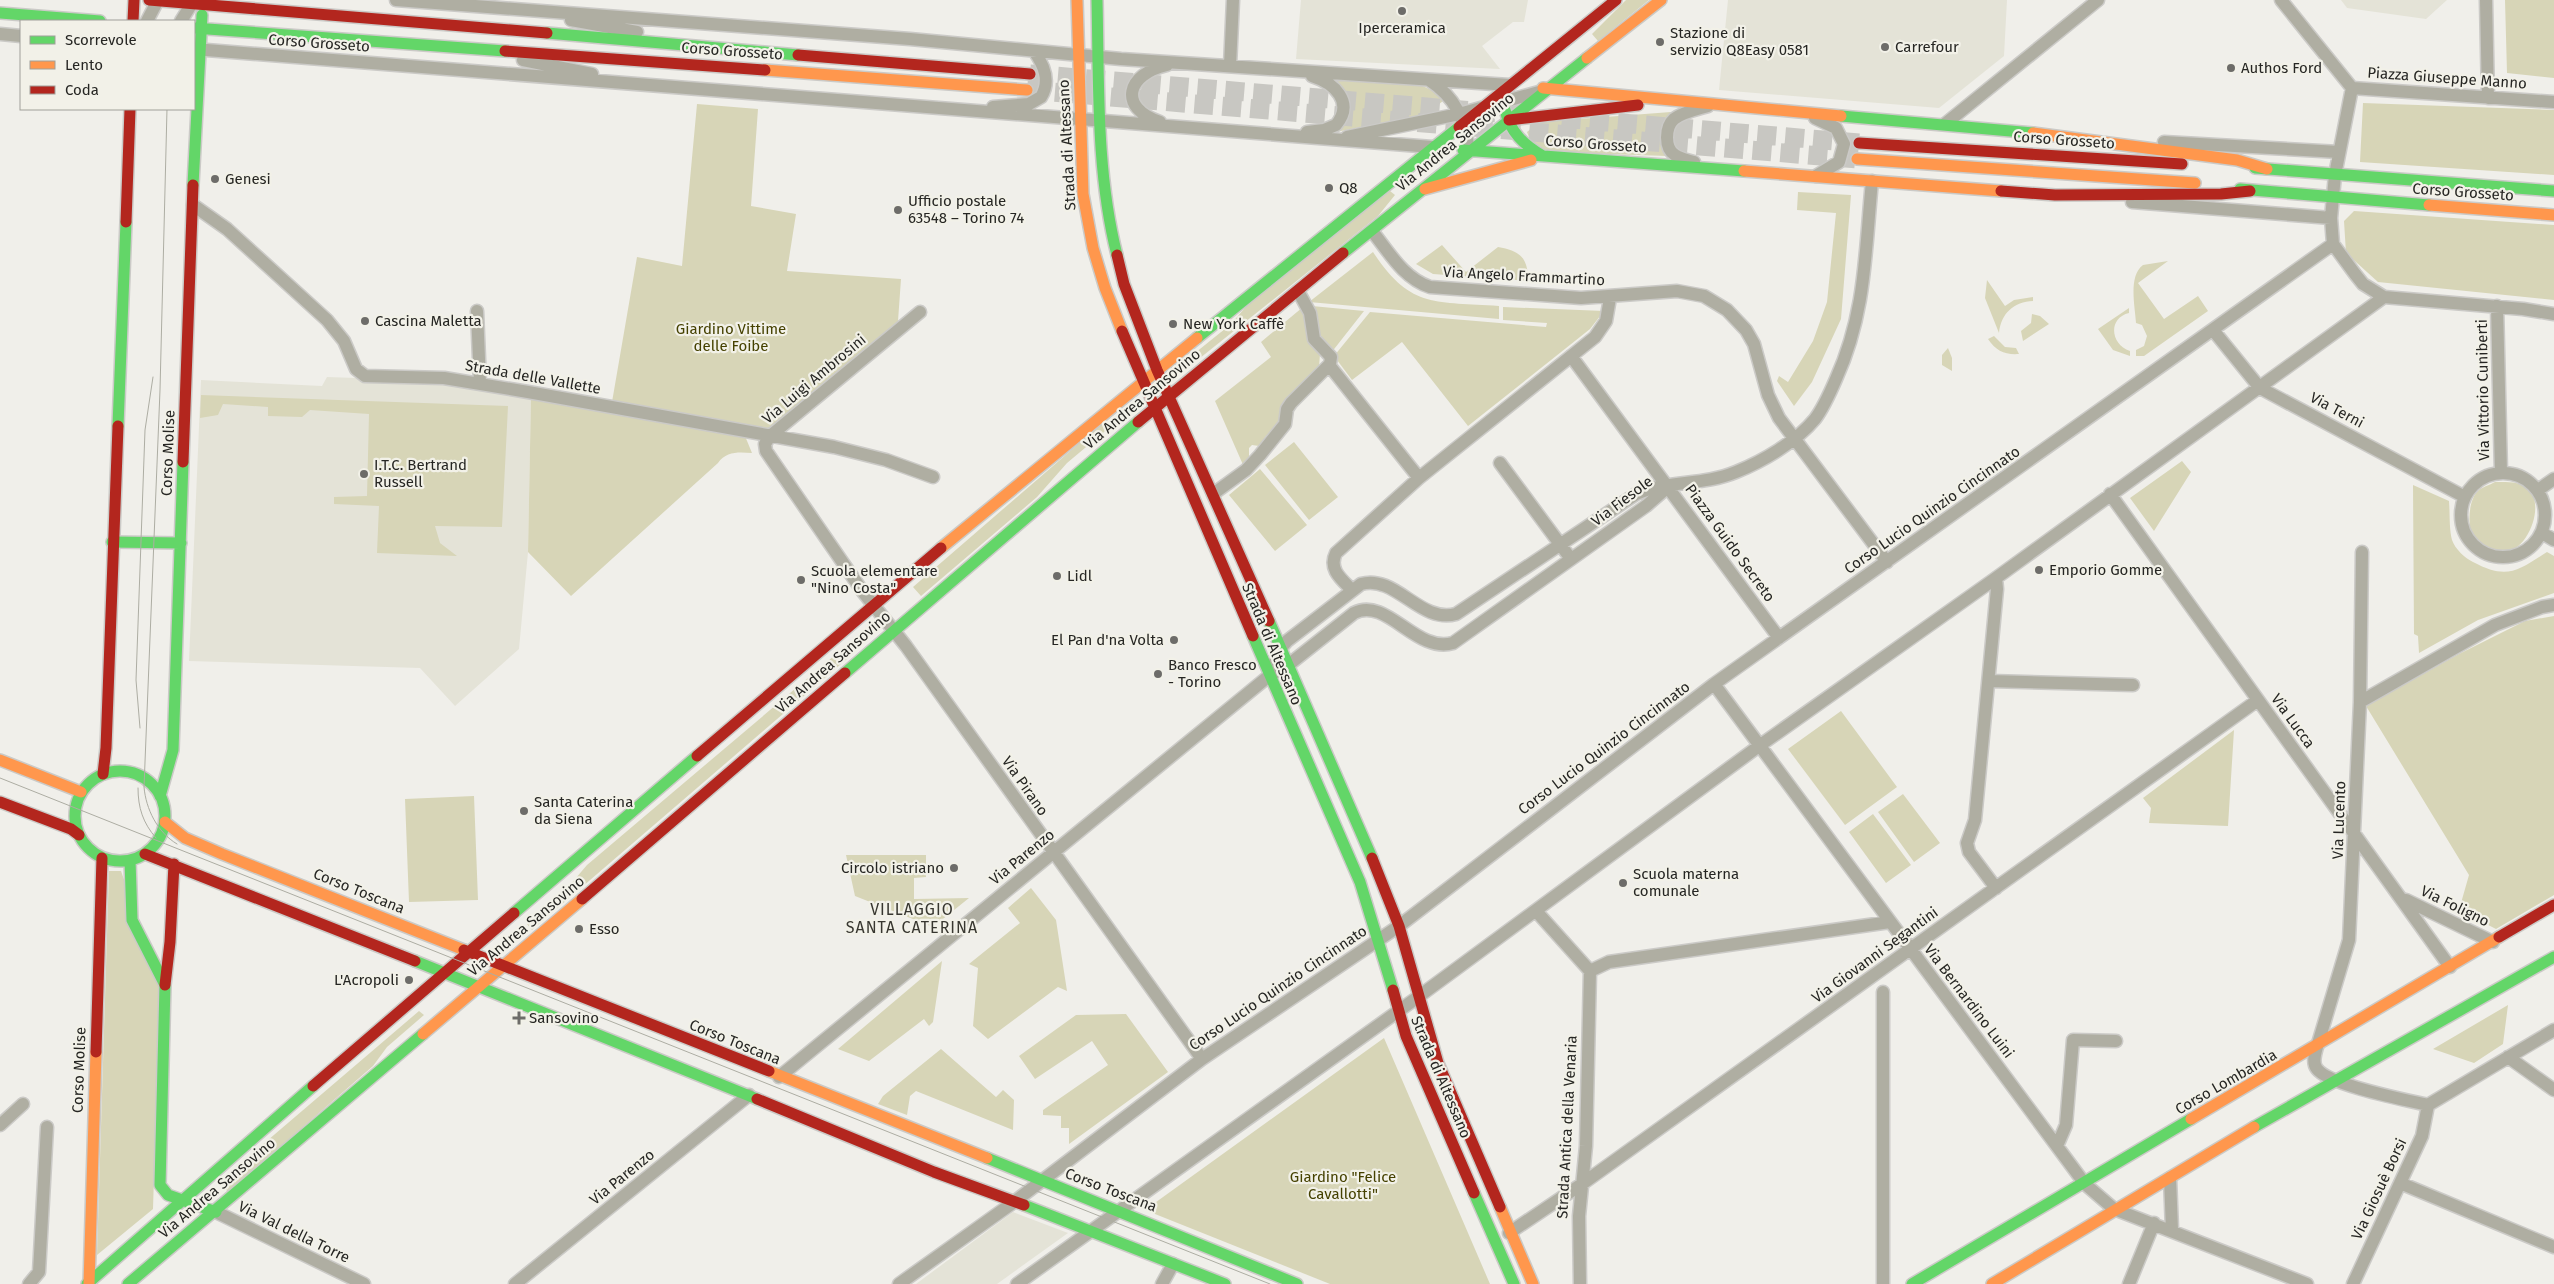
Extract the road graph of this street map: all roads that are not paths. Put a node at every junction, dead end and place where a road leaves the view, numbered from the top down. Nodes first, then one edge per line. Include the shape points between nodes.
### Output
1 (134, 0) edge
2 (153, 0) edge
3 (396, 0) edge
4 (1077, 0) edge
5 (1097, 0) edge
6 (1233, 0) edge
7 (1616, 0) edge
8 (1661, 0) edge
9 (2098, 0) edge
10 (2280, 0) edge
11 (2486, 0) edge
12 (191, 2) edge
13 (540, 12) junction
14 (0, 13) edge
15 (151, 18) edge
16 (88, 20) edge
17 (133, 20) edge
18 (184, 20) edge
19 (194, 20) edge
20 (196, 31) edge
21 (0, 34) edge
22 (20, 36) edge
23 (434, 44) junction
24 (695, 46) junction
25 (197, 50) edge
26 (1034, 51) junction
27 (1077, 55) junction
28 (1098, 56) junction
29 (1179, 62) junction
30 (1230, 66) junction
31 (1295, 71) junction
32 (1030, 74) tunnel mouth
33 (1427, 79) junction
34 (622, 83) junction
35 (1509, 85) junction
36 (2352, 88) junction
37 (1549, 89) junction
38 (1027, 90) tunnel mouth
39 (2488, 98) junction
40 (1684, 101) junction
41 (1505, 102) junction
42 (2554, 102) edge
43 (1718, 103) junction
44 (195, 107) edge
45 (1481, 109) junction
46 (130, 110) edge
47 (195, 110) edge
48 (1796, 110) junction
49 (969, 111) junction
50 (1080, 120) junction
51 (1507, 120) junction
52 (1099, 121) junction
53 (1945, 124) junction
54 (1469, 125) junction
55 (1173, 126) junction
56 (1287, 135) junction
57 (2061, 136) junction
58 (1330, 140) junction
59 (1859, 143) tunnel mouth
60 (1432, 148) junction
61 (1469, 150) junction
62 (2339, 152) junction
63 (1545, 157) junction
64 (1857, 159) tunnel mouth
65 (1721, 169) junction
66 (2267, 169) junction
67 (2335, 175) junction
68 (1814, 177) junction
69 (1872, 182) junction
70 (1419, 191) junction
71 (2250, 191) junction
72 (2554, 191) edge
73 (2055, 196) junction
74 (2332, 198) junction
75 (193, 205) junction
76 (2554, 215) edge
77 (2332, 218) junction
78 (1372, 231) junction
79 (2333, 244) junction
80 (1298, 291) junction
81 (2384, 297) junction
82 (1610, 298) junction
83 (2497, 306) junction
84 (477, 312) dead end
85 (920, 312) dead end
86 (2554, 314) edge
87 (2213, 330) junction
88 (1571, 356) junction
89 (1329, 366) junction
90 (1157, 370) junction
91 (1142, 382) junction
92 (480, 383) junction
93 (2260, 388) junction
94 (1169, 396) junction
95 (1155, 409) junction
96 (770, 436) junction
97 (1795, 437) junction
98 (1500, 463) dead end
99 (2501, 473) junction
100 (933, 477) dead end
101 (1419, 478) junction
102 (2554, 479) edge
103 (1669, 486) junction
104 (2538, 490) junction
105 (1213, 494) junction
106 (2110, 494) junction
107 (2465, 497) junction
108 (2542, 533) junction
109 (2554, 540) edge
110 (112, 542) junction
111 (181, 543) junction
112 (1560, 543) junction
113 (2362, 552) dead end
114 (1571, 559) junction
115 (1886, 562) junction
116 (1996, 578) junction
117 (1352, 590) junction
118 (872, 605) junction
119 (2554, 605) edge
120 (894, 631) junction
121 (1779, 638) junction
122 (1280, 649) junction
123 (1288, 666) junction
124 (1269, 676) junction
125 (1990, 681) junction
126 (1714, 684) junction
127 (2133, 685) dead end
128 (2258, 700) junction
129 (2360, 702) junction
130 (1759, 746) junction
131 (0, 760) edge
132 (103, 774) junction
133 (81, 792) junction
134 (160, 796) junction
135 (0, 802) edge
136 (164, 822) junction
137 (79, 836) junction
138 (2355, 836) junction
139 (1052, 853) junction
140 (145, 854) junction
141 (102, 858) junction
142 (130, 860) junction
143 (174, 864) junction
144 (1996, 888) junction
145 (2403, 899) junction
146 (2554, 906) edge
147 (1536, 911) junction
148 (1890, 922) junction
149 (1399, 926) junction
150 (1379, 939) junction
151 (2493, 942) junction
152 (1910, 950) junction
153 (467, 952) junction
154 (2554, 957) edge
155 (504, 966) junction
156 (2450, 967) junction
157 (1590, 971) junction
158 (444, 974) junction
159 (165, 985) junction
160 (478, 988) junction
161 (1883, 992) dead end
162 (1418, 997) junction
163 (1398, 1010) junction
164 (2554, 1030) edge
165 (2116, 1041) dead end
166 (2317, 1047) junction
167 (2508, 1057) junction
168 (1202, 1059) junction
169 (779, 1077) junction
170 (2334, 1079) junction
171 (2554, 1090) edge
172 (749, 1095) junction
173 (23, 1104) dead end
174 (2428, 1105) junction
175 (0, 1125) edge
176 (47, 1127) dead end
177 (2057, 1146) junction
178 (2170, 1178) junction
179 (1041, 1180) junction
180 (2400, 1183) junction
181 (1582, 1184) junction
182 (2085, 1184) junction
183 (164, 1192) junction
184 (181, 1200) junction
185 (1014, 1202) junction
186 (2114, 1209) junction
187 (1121, 1211) junction
188 (216, 1212) junction
189 (160, 1220) junction
190 (2154, 1223) junction
191 (2172, 1230) junction
192 (1092, 1232) junction
193 (1509, 1234) junction
194 (2554, 1247) edge
195 (159, 1258) junction
196 (1173, 1264) junction
197 (29, 1284) edge
198 (88, 1284) edge
199 (128, 1284) edge
200 (364, 1284) edge
201 (515, 1284) edge
202 (899, 1284) edge
203 (1018, 1284) edge
204 (1162, 1284) edge
205 (1225, 1284) edge
206 (1297, 1284) edge
207 (1514, 1284) edge
208 (1533, 1284) edge
209 (1580, 1284) edge
210 (1882, 1284) edge
211 (1912, 1284) edge
212 (1992, 1284) edge
213 (2129, 1284) edge
214 (2307, 1284) edge
215 (2353, 1284) edge

1 - 17 street
2 - 12 street, Corso Grosseto
2 - 15 street
3 - 13 street, Corso Grosseto
4 - 27 street, Strada di Altessano
5 - 28 street, Strada di Altessano
6 - 30 street
7 - 35 street, Via Andrea Sansovino
8 - 37 street, Via Andrea Sansovino
9 - 53 street
10 - 36 street
11 - 39 street
12 - 18 street
12 - 19 street
12 - 24 street, Corso Grosseto
13 - 24 street, Corso Grosseto
13 - 26 street, Corso Grosseto via 864,35
14 - 16 street
20 - 23 street, Corso Grosseto
20 - 25 street
21 - 22 street
23 - 34 street, Corso Grosseto via 592,74
23 - 38 street, Corso Grosseto
24 - 32 street, Corso Grosseto
25 - 34 street, Corso Grosseto
25 - 44 street, Corso Molise
26 - 27 street, Corso Grosseto
26 - 49 street, Corso Grosseto via 1044,67 1046,78 1045,90 1038,100
27 - 28 street, Corso Grosseto
27 - 50 street, Strada di Altessano
28 - 29 street, Corso Grosseto
28 - 52 street, Strada di Altessano
29 - 30 street, Corso Grosseto
29 - 55 street, Corso Grosseto via 1142,74 1132,95 1133,105 1142,114
30 - 31 street, Corso Grosseto
31 - 33 street, Corso Grosseto
31 - 56 street, Corso Grosseto via 1326,81 1336,88 1343,112 1330,129
33 - 35 street, Corso Grosseto
33 - 54 street via 1449,96
34 - 49 street, Corso Grosseto
35 - 37 street, Corso Grosseto
35 - 41 street
35 - 45 street, Via Andrea Sansovino
36 - 39 street, Piazza Giuseppe Manno
36 - 62 street, Piazza Giuseppe Manno
37 - 40 street, Corso Grosseto
37 - 41 street, Corso Grosseto
37 - 51 street, Via Andrea Sansovino
39 - 42 street, Piazza Giuseppe Manno
40 - 43 street, Corso Grosseto
40 - 51 street
41 - 45 street, Corso Grosseto
41 - 51 street
43 - 48 street, Corso Grosseto
43 - 65 street, Corso Grosseto via 1674,119 1669,128 1668,143 1671,152 1678,157
45 - 54 street, Corso Grosseto
46 - 110 street
47 - 75 street, Corso Molise
48 - 53 street, Corso Grosseto
48 - 68 street, Corso Grosseto via 1833,126 1843,139 1844,148 1839,162
49 - 50 street, Corso Grosseto
50 - 52 street, Corso Grosseto
50 - 91 street, Strada di Altessano via 1083,194 1090,232 1112,307
51 - 54 street
51 - 61 street, Via Andrea Sansovino
51 - 63 street via 1524,143
52 - 55 street, Corso Grosseto
52 - 90 street, Strada di Altessano via 1106,203 1115,254
53 - 57 street, Corso Grosseto
54 - 58 street, Corso Grosseto
54 - 60 street, Via Andrea Sansovino
54 - 61 street
55 - 56 street, Corso Grosseto
56 - 58 street, Corso Grosseto
57 - 62 street, Corso Grosseto
57 - 66 street, Corso Grosseto via 2237,160
58 - 60 street, Corso Grosseto
59 - 66 street, Corso Grosseto
60 - 61 street, Corso Grosseto
60 - 90 street, Via Andrea Sansovino
61 - 63 street, Corso Grosseto
61 - 70 street, Via Andrea Sansovino
62 - 67 street, Piazza Giuseppe Manno
63 - 65 street, Corso Grosseto
63 - 70 street
64 - 71 street, Corso Grosseto via 2105,175
65 - 68 street, Corso Grosseto
66 - 67 street, Corso Grosseto
67 - 72 street, Corso Grosseto
67 - 74 street, Piazza Giuseppe Manno
68 - 69 street, Corso Grosseto
69 - 73 street, Corso Grosseto
69 - 97 street via 1862,290 1853,337 1824,404 1813,421
70 - 78 street, Via Andrea Sansovino
71 - 73 street, Corso Grosseto
71 - 74 street, Corso Grosseto
73 - 77 street, Corso Grosseto
74 - 76 street, Corso Grosseto
74 - 77 street, Piazza Giuseppe Manno
75 - 92 street, Strada delle Vallette via 246,246 327,320 344,341 360,373
75 - 111 street, Corso Molise
77 - 79 street, Piazza Giuseppe Manno
78 - 80 street, Via Andrea Sansovino
78 - 82 street, Via Angelo Frammartino via 1404,271 1416,281 1430,286 1572,298
79 - 81 street via 2363,284
79 - 87 street, Corso Lucio Quinzio Cincinnato
80 - 89 street via 1310,313 1314,339 1330,357
80 - 94 street, Via Andrea Sansovino
81 - 83 street
81 - 93 street
82 - 88 street via 1604,326
82 - 97 street, Via Angelo Frammartino via 1688,292 1709,298 1727,310 1752,339 1773,407
83 - 86 street
83 - 99 street, Via Vittorio Cuniberti
84 - 92 street
85 - 96 street, Via Luigi Ambrosini
87 - 93 street, Via Terni
87 - 115 street, Corso Lucio Quinzio Cincinnato
88 - 101 street
88 - 103 street
89 - 101 street
89 - 105 street via 1289,406 1285,424 1255,460
90 - 91 street, Via Andrea Sansovino
90 - 94 street, Strada di Altessano
91 - 95 street, Strada di Altessano
91 - 118 street, Via Andrea Sansovino
92 - 96 street, Strada delle Vallette
93 - 106 street
93 - 107 street, Via Terni
94 - 95 street, Via Andrea Sansovino
94 - 105 street, Strada di Altessano
95 - 120 street, Via Andrea Sansovino
95 - 124 street, Strada di Altessano
96 - 100 street, Strada delle Vallette via 863,453
96 - 118 street, Via Luigi Ambrosini via 765,444 767,454
97 - 103 street, Piazza Guido Secreto via 1731,474 1703,482
97 - 115 street
98 - 112 street
99 - 104 street via 2522,477
99 - 107 street via 2476,482
101 - 117 street via 1336,553 1334,569
102 - 104 street
103 - 112 street, Via Fiesole via 1636,494
103 - 114 street, Via Fiesole
103 - 121 street, Piazza Guido Secreto
104 - 108 street via 2546,511
105 - 122 street, Strada di Altessano
106 - 116 street
106 - 128 street, Via Lucca
107 - 108 street via 2461,523 2466,536 2485,554 2511,557 2524,552
108 - 109 street
110 - 111 street
110 - 132 street via 107,736
111 - 134 street, Corso Molise via 173,750
112 - 114 street
112 - 117 street, Via Fiesole via 1453,615 1432,613 1378,583 1365,582
113 - 129 street, Via Lucento
114 - 123 street, Via Fiesole via 1454,643 1432,643 1380,612 1364,610 1354,613
115 - 121 street, Corso Lucio Quinzio Cincinnato
116 - 125 street
116 - 130 street
117 - 122 street, Via Fiesole
118 - 120 street, Via Pirano
118 - 153 street, Via Andrea Sansovino
119 - 129 street via 2495,625
120 - 139 street, Via Pirano
120 - 155 street, Via Andrea Sansovino
121 - 126 street, Corso Lucio Quinzio Cincinnato
122 - 123 street, Strada di Altessano
122 - 124 street
123 - 124 street, Via Parenzo
123 - 149 street, Strada di Altessano
124 - 139 street, Via Parenzo
124 - 150 street, Strada di Altessano via 1357,875
125 - 127 street
125 - 144 street via 1975,820 1967,843 1968,852
126 - 130 street, Via Bernardino Luini
126 - 149 street, Corso Lucio Quinzio Cincinnato
128 - 138 street, Via Lucca
128 - 144 street, Via Giovanni Segantini
129 - 138 street, Via Lucento
130 - 147 street
130 - 148 street, Via Bernardino Luini
131 - 133 street
132 - 133 street
132 - 134 street via 137,775
133 - 137 street via 75,813
134 - 136 street
135 - 137 street via 71,829
136 - 140 street via 158,840
136 - 153 street, Corso Toscana via 185,838 222,854
137 - 141 street via 88,849
138 - 145 street, Via Lucca
138 - 166 street, Via Lucento via 2349,940
139 - 168 street, Via Pirano
139 - 169 street, Via Parenzo
140 - 142 street
140 - 143 street
141 - 142 street
141 - 198 street, Corso Molise
142 - 159 street via 132,920
143 - 158 street
143 - 159 street
144 - 152 street, Via Giovanni Segantini
145 - 151 street, Via Foligno
145 - 156 street, Via Lucca
146 - 151 street, Corso Lombardia
147 - 157 street
147 - 162 street
148 - 152 street, Via Bernardino Luini
148 - 157 street via 1609,962
149 - 150 street, Corso Lucio Quinzio Cincinnato
149 - 162 street, Strada di Altessano
150 - 163 street, Strada di Altessano
150 - 168 street, Corso Lucio Quinzio Cincinnato
151 - 156 street, Corso Lombardia
152 - 177 street, Via Bernardino Luini
152 - 181 street, Via Giovanni Segantini
153 - 155 street, Corso Toscana
153 - 158 street, Via Andrea Sansovino
154 - 170 street
155 - 160 street, Via Andrea Sansovino
155 - 169 street, Corso Toscana
156 - 166 street, Corso Lombardia
157 - 181 street, Strada Antica della Venaria via 1586,1146
158 - 160 street
158 - 184 street, Via Andrea Sansovino
159 - 183 street via 159,1178
160 - 172 street
160 - 188 street, Via Andrea Sansovino
161 - 210 street
162 - 163 street
162 - 193 street, Strada di Altessano via 1438,1062
163 - 187 street
163 - 207 street, Strada di Altessano via 1406,1036
164 - 167 street
165 - 177 street via 2073,1040 2066,1125
166 - 170 street via 2315,1065
166 - 182 street, Corso Lombardia
167 - 171 street
167 - 174 street
168 - 179 street, Corso Lucio Quinzio Cincinnato
169 - 179 street, Corso Toscana
170 - 174 street
170 - 178 street
172 - 185 street
172 - 201 street, Via Parenzo
173 - 175 street
174 - 180 street, Via Giosuè Borsi via 2422,1136
176 - 197 street via 39,1272
177 - 182 street, Via Bernardino Luini
178 - 186 street
178 - 191 street
179 - 185 street, Corso Lucio Quinzio Cincinnato
179 - 187 street, Corso Toscana
180 - 194 street
180 - 215 street, Via Giosuè Borsi
181 - 193 street, Via Giovanni Segantini
181 - 209 street, Strada Antica della Venaria
182 - 186 street, Via Bernardino Luini
182 - 211 street, Corso Lombardia
183 - 184 street
183 - 189 street
184 - 188 street, Via Val della Torre
184 - 189 street, Via Andrea Sansovino
185 - 192 street
185 - 202 street, Corso Lucio Quinzio Cincinnato
186 - 190 street, Via Bernardino Luini
186 - 212 street
187 - 192 street
187 - 206 street, Corso Toscana
188 - 195 street, Via Andrea Sansovino
188 - 200 street, Via Val della Torre
189 - 195 street
189 - 198 street, Via Andrea Sansovino
190 - 191 street, Via Bernardino Luini
190 - 213 street
191 - 214 street, Via Bernardino Luini
192 - 196 street
192 - 203 street
193 - 208 street, Strada di Altessano
195 - 199 street, Via Andrea Sansovino
196 - 204 street
196 - 205 street

